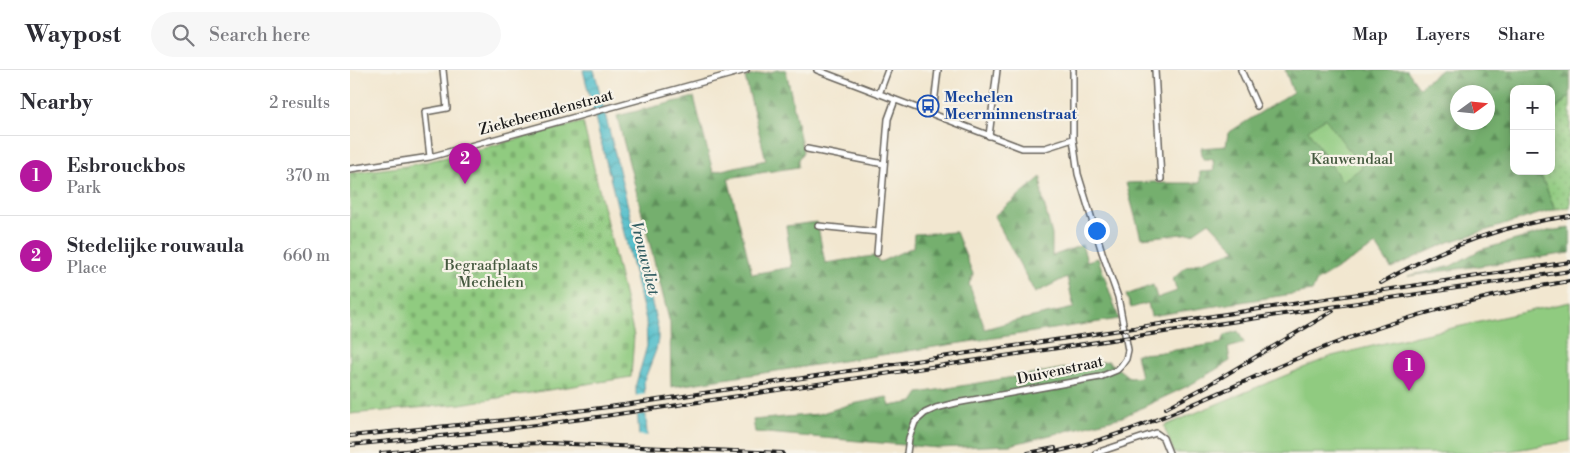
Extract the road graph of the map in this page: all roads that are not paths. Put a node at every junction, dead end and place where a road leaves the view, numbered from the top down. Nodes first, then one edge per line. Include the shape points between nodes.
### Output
1 (443, 70) edge
2 (746, 70) edge
3 (817, 70) edge
4 (888, 70) edge
5 (938, 70) edge
6 (997, 70) edge
7 (1073, 70) edge
8 (1155, 70) edge
9 (1241, 70) edge
10 (879, 94) junction
11 (895, 100) junction
12 (1257, 106) dead end
13 (933, 113) junction
14 (989, 136) junction
15 (1073, 139) junction
16 (807, 149) dead end
17 (430, 157) junction
18 (884, 164) junction
19 (350, 168) edge
20 (1161, 180) dead end
21 (818, 226) dead end
22 (878, 232) junction
23 (877, 253) dead end
24 (907, 450) edge
25 (1096, 453) edge
26 (1168, 453) edge

1 - 17 street via 447,108 425,112
2 - 17 street, Ziekebeemdenstraat
3 - 10 street
4 - 10 street
5 - 13 street
6 - 14 street
7 - 15 street, Duivenstraat
8 - 20 street
9 - 12 street
10 - 11 street
11 - 13 street
11 - 18 street via 888,119
13 - 14 street
14 - 15 street via 1022,148 1046,148
15 - 24 street, Duivenstraat via 1078,174 1118,297 1127,342 1126,359 1117,370 1100,377 960,402 926,412 915,422
16 - 18 street
17 - 19 street, Ziekebeemdenstraat
18 - 22 street
21 - 22 street
22 - 23 street
25 - 26 street via 1156,433 1163,438

